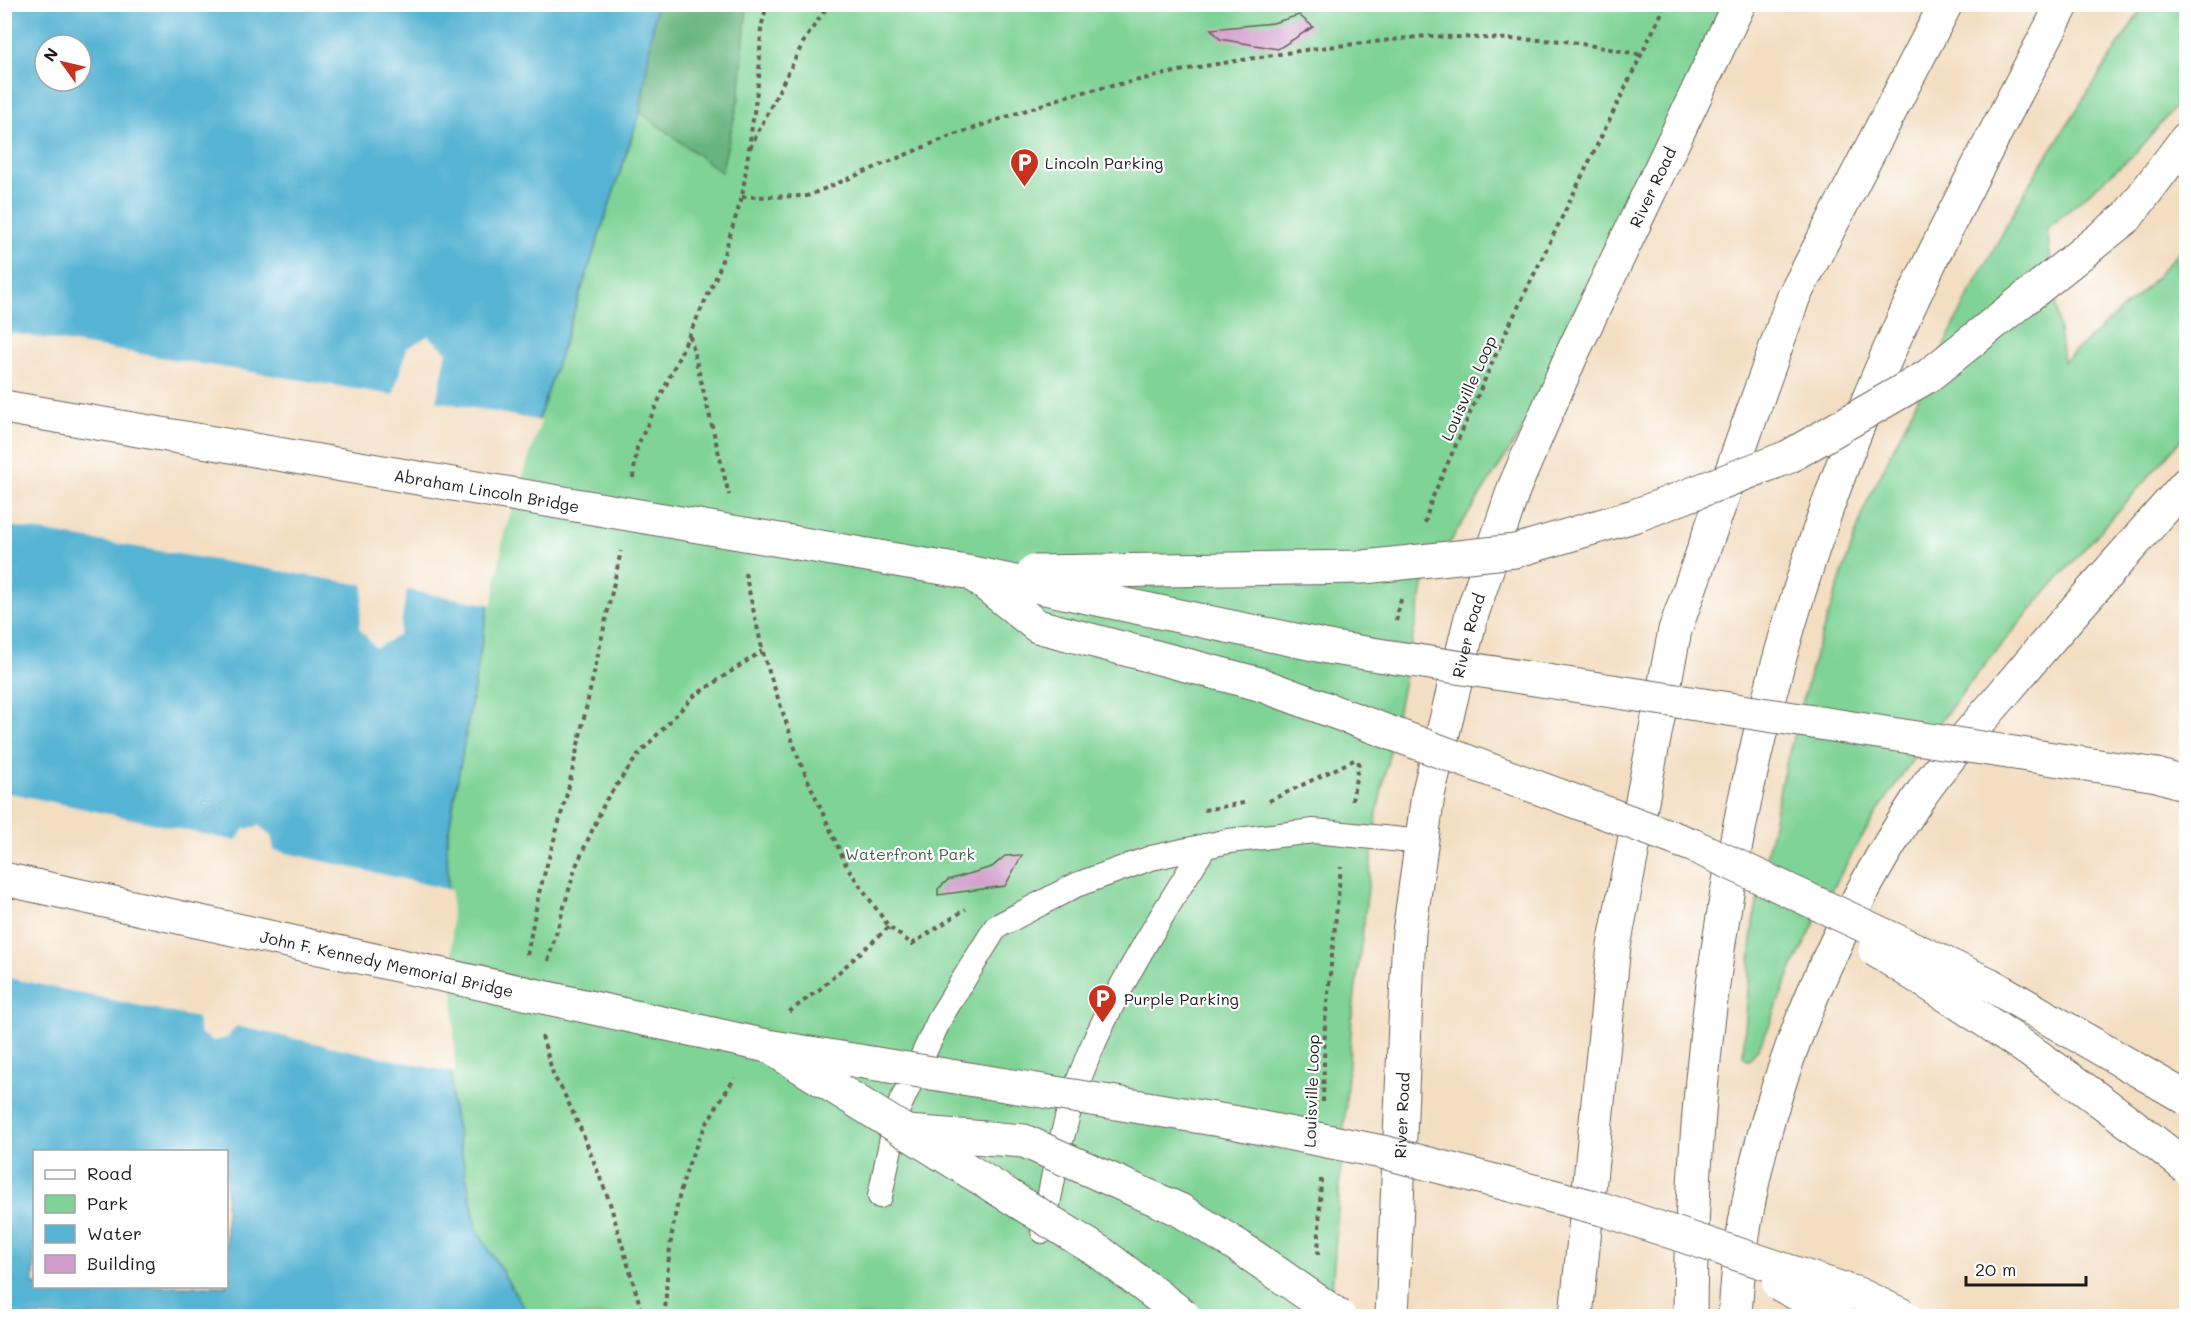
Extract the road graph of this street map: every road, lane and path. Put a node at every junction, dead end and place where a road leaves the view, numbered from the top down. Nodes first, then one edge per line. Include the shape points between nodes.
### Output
1 (767, 4) edge
2 (829, 4) edge
3 (1666, 4) edge
4 (1739, 4) edge
5 (1946, 4) edge
6 (2063, 4) edge
7 (1642, 55) junction
8 (2187, 139) edge
9 (2187, 151) edge
10 (748, 152) junction
11 (742, 197) junction
12 (2127, 217) junction
13 (690, 335) junction
14 (4, 407) edge
15 (2187, 484) edge
16 (632, 490) dead end
17 (730, 502) dead end
18 (1422, 530) dead end
19 (622, 546) dead end
20 (745, 571) dead end
21 (972, 573) junction
22 (1404, 591) dead end
23 (1395, 623) dead end
24 (762, 651) junction
25 (1360, 758) dead end
26 (2172, 779) edge
27 (1352, 802) dead end
28 (1422, 842) junction
29 (1205, 846) junction
30 (1341, 866) dead end
31 (1740, 867) junction
32 (4, 879) edge
33 (526, 961) dead end
34 (544, 972) dead end
35 (782, 1017) dead end
36 (539, 1027) dead end
37 (767, 1046) junction
38 (738, 1073) dead end
39 (2187, 1098) edge
40 (1323, 1105) dead end
41 (903, 1132) junction
42 (2187, 1167) edge
43 (1321, 1176) dead end
44 (880, 1196) dead end
45 (1043, 1231) dead end
46 (1714, 1247) junction
47 (1318, 1258) dead end
48 (643, 1317) edge
49 (664, 1317) edge
50 (1184, 1317) edge
51 (1339, 1317) edge
52 (1392, 1317) edge
53 (1576, 1317) edge
54 (1690, 1317) edge
55 (1735, 1317) edge
56 (1837, 1317) edge
57 (1904, 1317) edge

1 - 10 path
2 - 10 path via 804,41
3 - 7 path, Louisville Loop
4 - 28 main road, River Road via 1572,354 1514,488 1471,617 1428,795
5 - 53 main road via 1794,296 1675,630 1614,946
6 - 54 main road via 1947,229 1872,392 1827,506 1779,659 1753,756 1716,950 1694,1172
7 - 11 path via 1566,41 1427,36 1311,49 1198,67 1070,95 948,137 807,196
7 - 18 path, Louisville Loop via 1505,334 1431,501
8 - 12 main road
9 - 12 main road
10 - 11 path
11 - 13 path via 718,273
12 - 21 main road, bridge via 1928,376 1788,457 1637,515 1515,551 1364,567
13 - 16 path via 636,447
13 - 17 path
14 - 21 main road, Abraham Lincoln Bridge, bridge
15 - 55 main road via 1975,727 1920,797 1878,865 1821,979 1772,1109 1753,1185
19 - 33 path
20 - 24 path
21 - 26 main road, bridge via 1333,648
21 - 31 main road, bridge via 1036,626 1259,684 1596,808
22 - 23 path
24 - 34 path via 694,696 638,755 606,800 576,866
24 - 35 path via 799,760 847,867 889,927 820,989
25 - 27 path
28 - 29 lane via 1314,831
28 - 52 main road, River Road via 1409,933
29 - 44 lane via 1151,858 1076,885 996,927 941,1016 898,1109
29 - 45 lane via 1145,942 1089,1054 1058,1148
30 - 40 path, Louisville Loop via 1325,1023
31 - 39 main road, bridge via 1989,984
31 - 42 main road, bridge via 2002,1030 2120,1113
32 - 37 main road, John F. Kennedy Memorial Bridge, bridge
36 - 48 path via 554,1077 609,1200
37 - 41 main road, bridge
37 - 46 main road, John F. Kennedy Memorial Bridge, bridge via 1232,1122 1387,1153 1541,1191
38 - 49 path via 696,1145 686,1174 675,1216
41 - 50 main road, bridge via 1101,1253
41 - 51 main road, bridge via 1024,1141 1180,1210
43 - 47 path
46 - 56 main road, bridge
46 - 57 main road, bridge via 1858,1294

